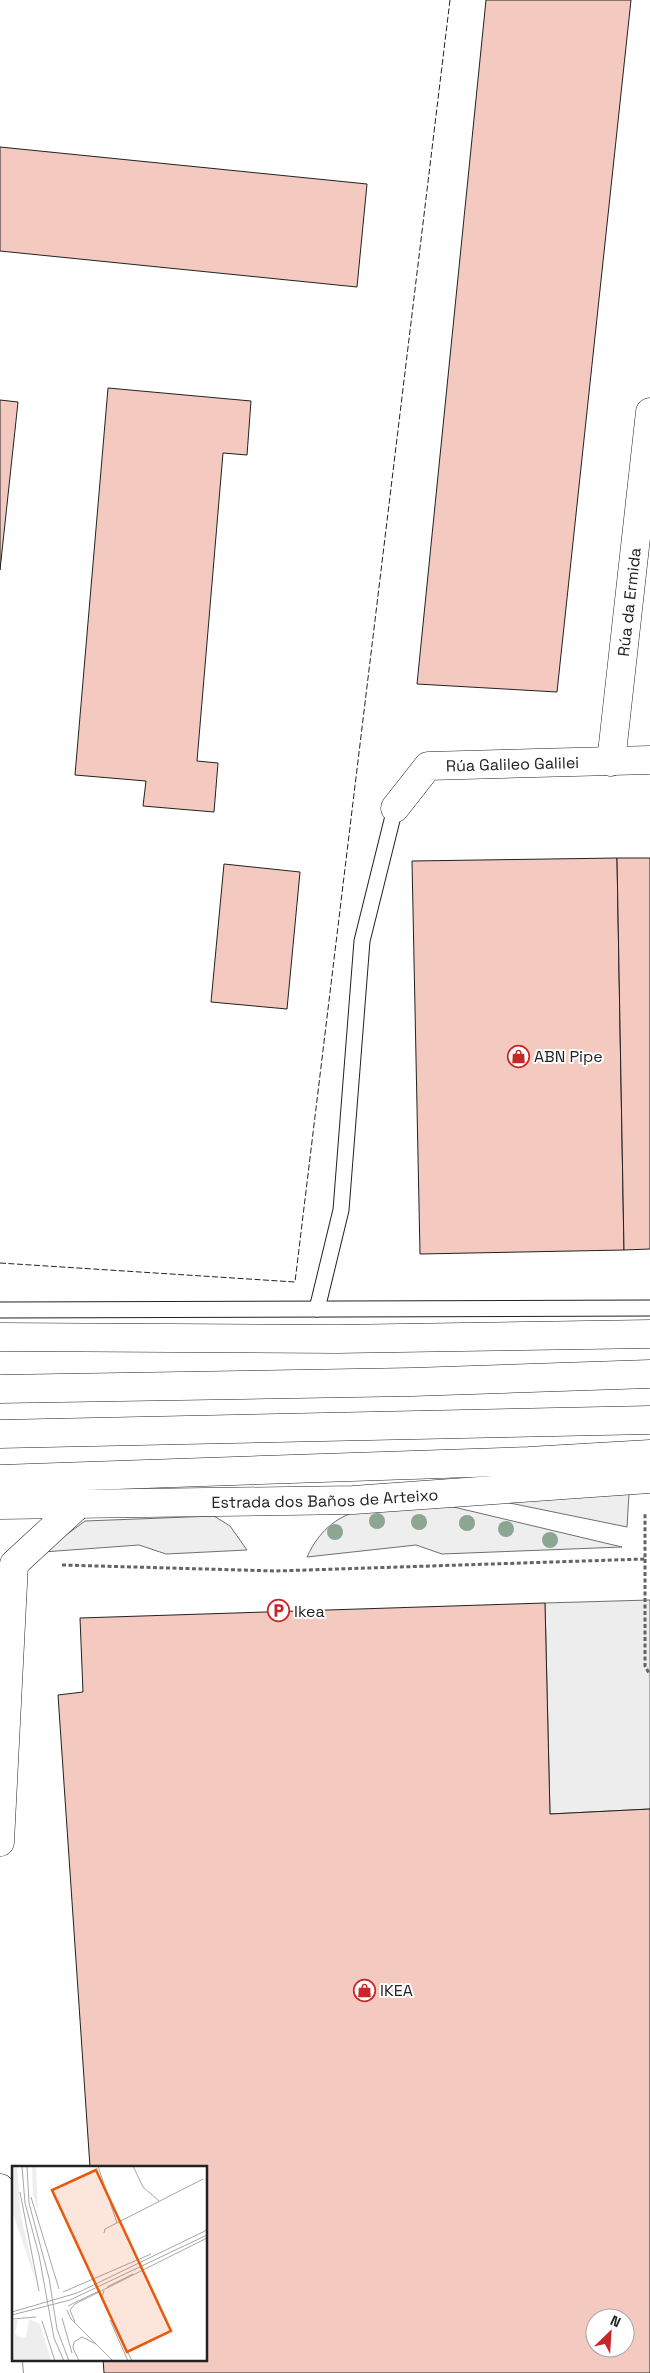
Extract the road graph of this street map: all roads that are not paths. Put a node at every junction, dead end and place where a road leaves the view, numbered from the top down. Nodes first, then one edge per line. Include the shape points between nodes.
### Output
1 (650, 412) edge
2 (650, 760) edge
3 (611, 762) junction
4 (395, 808) joint
5 (650, 1308) edge
6 (317, 1309) junction
7 (0, 1310) edge
8 (650, 1334) edge
9 (0, 1337) edge
10 (650, 1374) edge
11 (0, 1389) edge
12 (650, 1420) edge
13 (0, 1434) edge
14 (650, 1454) edge
15 (0, 1479) edge
16 (648, 1492) edge
17 (80, 1503) junction
18 (0, 1505) edge
19 (0, 1842) edge
20 (0, 2188) edge
21 (9, 2373) edge

1 - 3 street, Rúa da Ermida
2 - 3 street, Rúa Galileo Galilei
3 - 4 street, Rúa Galileo Galilei via 428,766
4 - 6 lane via 362,941 341,1210
5 - 6 lane
6 - 7 lane
8 - 9 street via 337,1339
10 - 11 street via 412,1382
12 - 13 street
14 - 15 street, Estrada dos Baños de Arteixo
16 - 17 street, Estrada dos Baños de Arteixo via 214,1503
17 - 18 street, Estrada dos Baños de Arteixo
17 - 19 street via 14,1564
20 - 21 street

